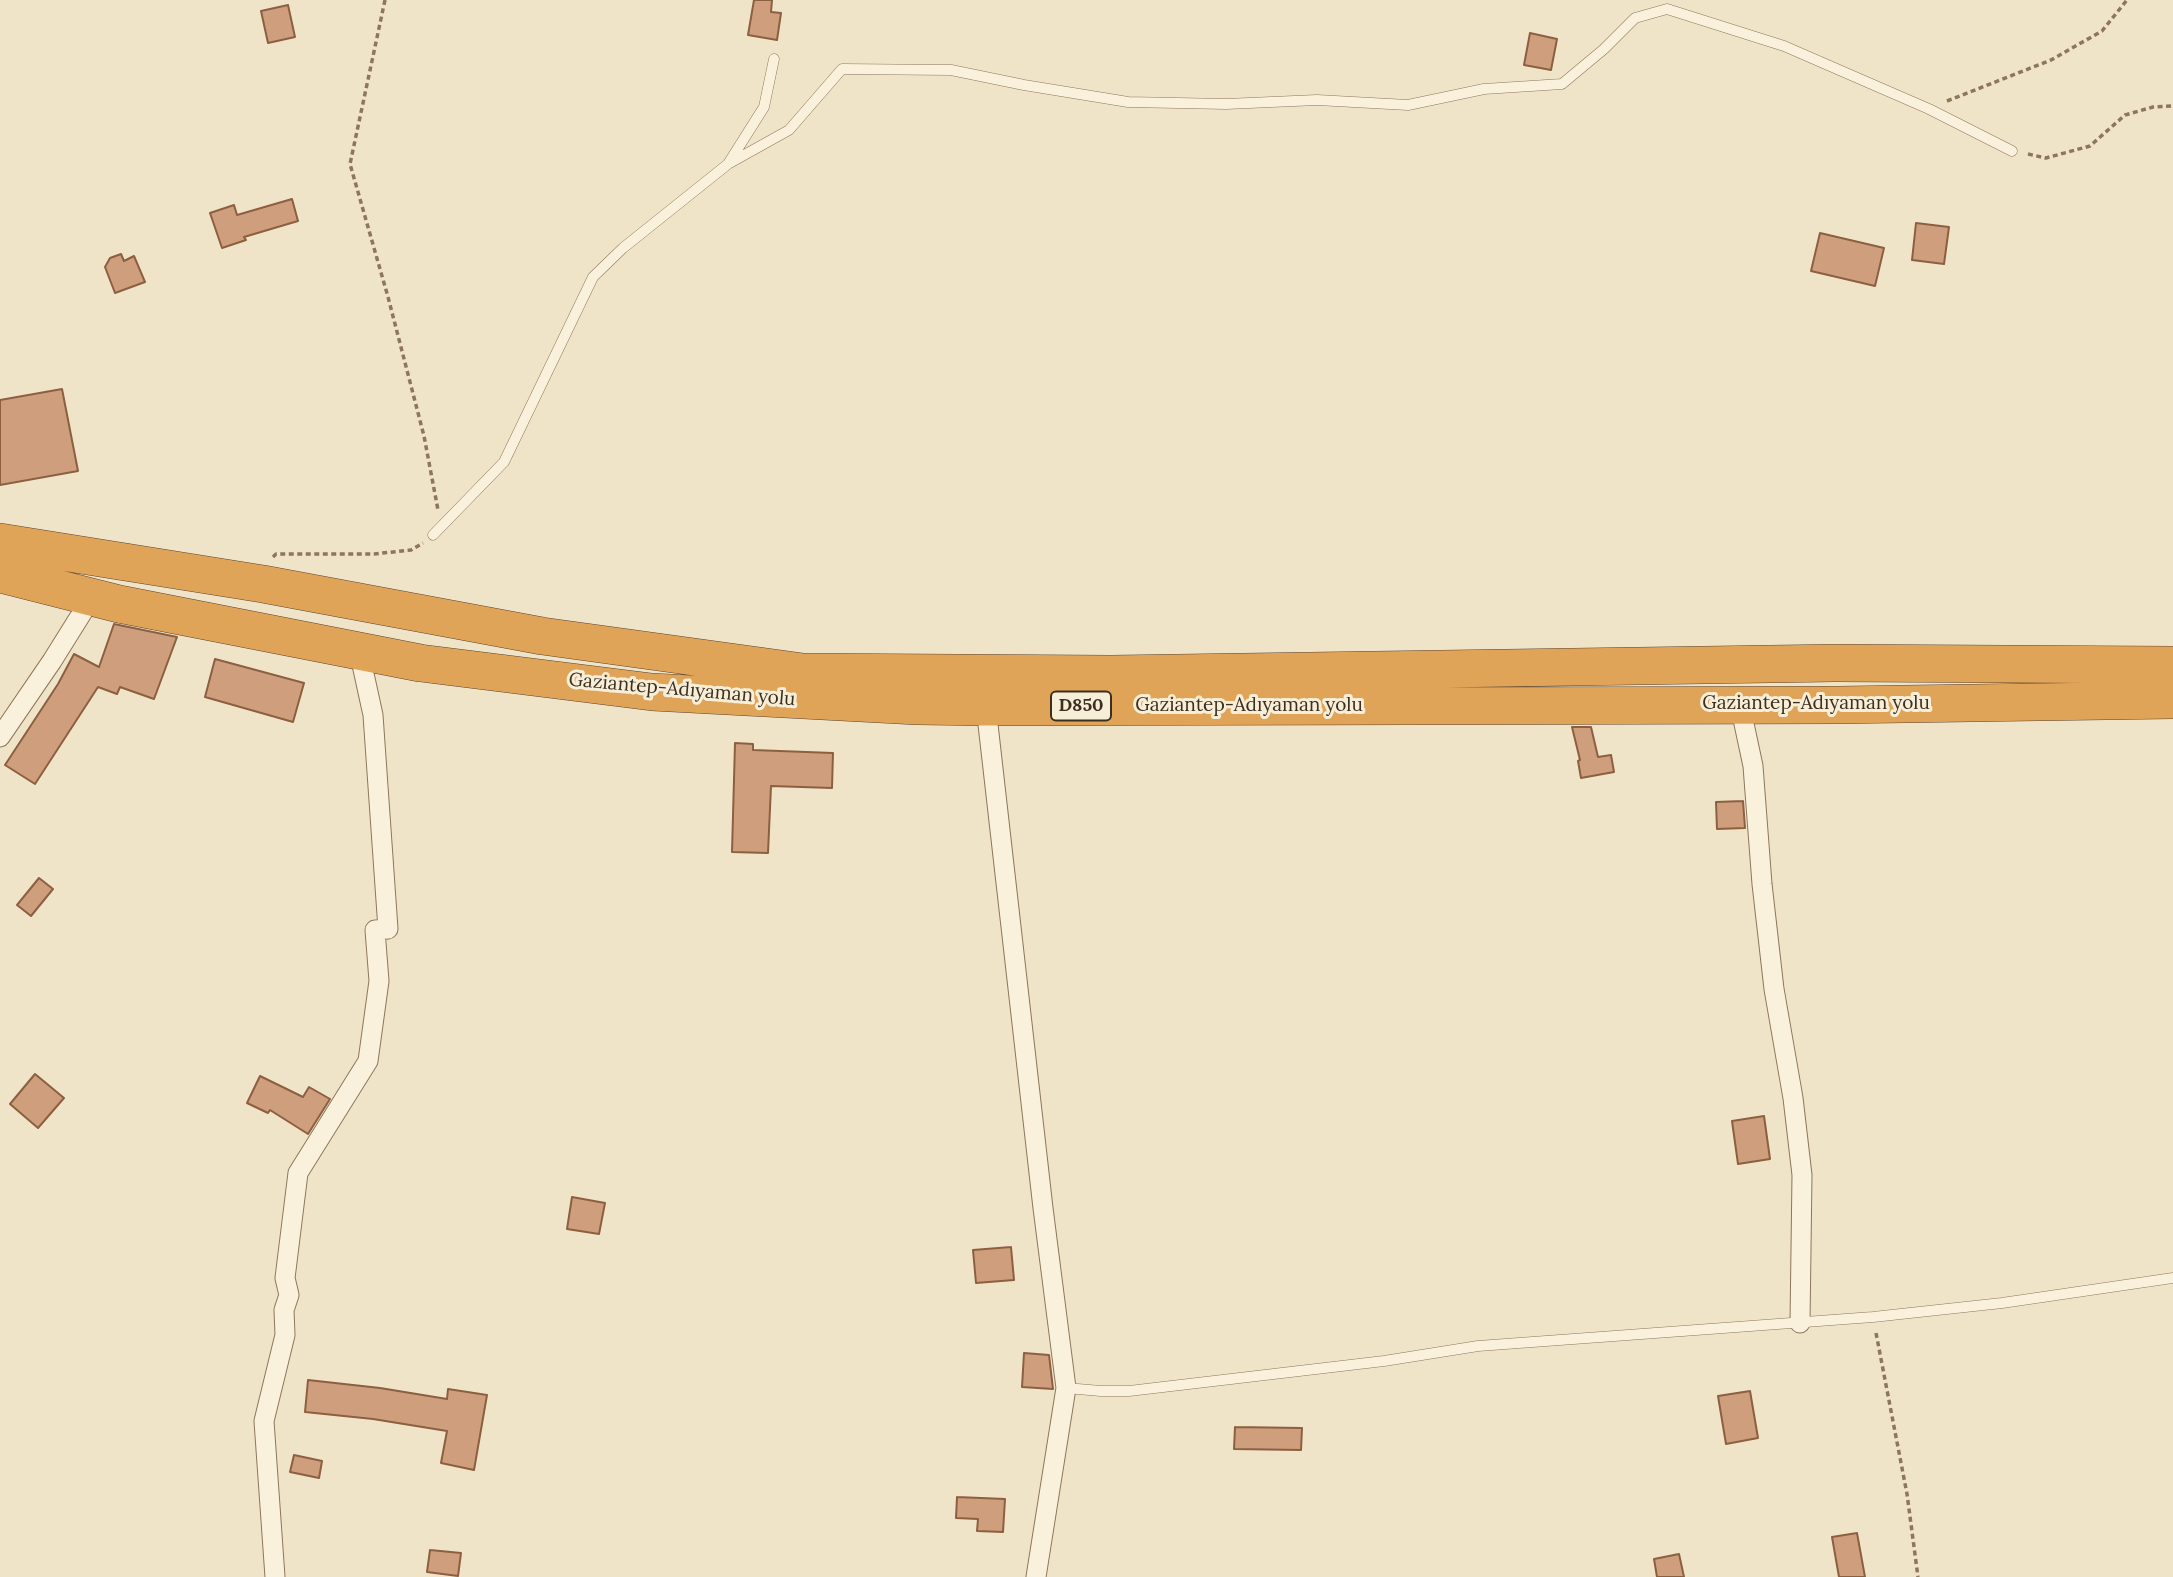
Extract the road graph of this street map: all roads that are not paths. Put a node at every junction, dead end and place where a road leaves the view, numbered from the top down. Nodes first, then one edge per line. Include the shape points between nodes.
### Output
1 (774, 59) dead end
2 (2012, 150) road end
3 (728, 164) junction
4 (433, 536) road end
5 (0, 542) edge
6 (0, 574) edge
7 (92, 597) junction
8 (359, 651) junction
9 (2173, 665) edge
10 (2173, 701) edge
11 (1740, 705) junction
12 (986, 707) junction
13 (0, 737) edge
14 (2173, 1278) edge
15 (1800, 1323) junction
16 (1066, 1388) junction
17 (275, 1577) edge
18 (1037, 1577) edge

1 - 3 lane via 764,107
2 - 3 lane via 1929,108 1784,47 1667,9 1635,18 1562,84 1485,89 1408,105 1317,100 1128,102 951,70 842,69 789,130
3 - 4 lane via 593,276 504,462
5 - 9 highway, Gaziantep-Adıyaman yolu / D850 via 542,636 803,671 1111,674 1836,663
6 - 7 highway, Gaziantep-Adıyaman yolu / D850
7 - 8 highway, Gaziantep-Adıyaman yolu / D850
7 - 13 street
8 - 12 highway, Gaziantep-Adıyaman yolu / D850 via 652,692
8 - 17 street via 373,715 388,929 375,930 379,981 368,1061 298,1172 285,1278 289,1295 285,1335 264,1421
10 - 11 highway, Gaziantep-Adıyaman yolu / D850
11 - 12 highway, Gaziantep-Adıyaman yolu / D850
11 - 15 street via 1753,766 1762,884 1801,1175
12 - 16 street
14 - 15 lane via 2003,1303
15 - 16 lane via 1478,1346 1129,1391
16 - 18 street

